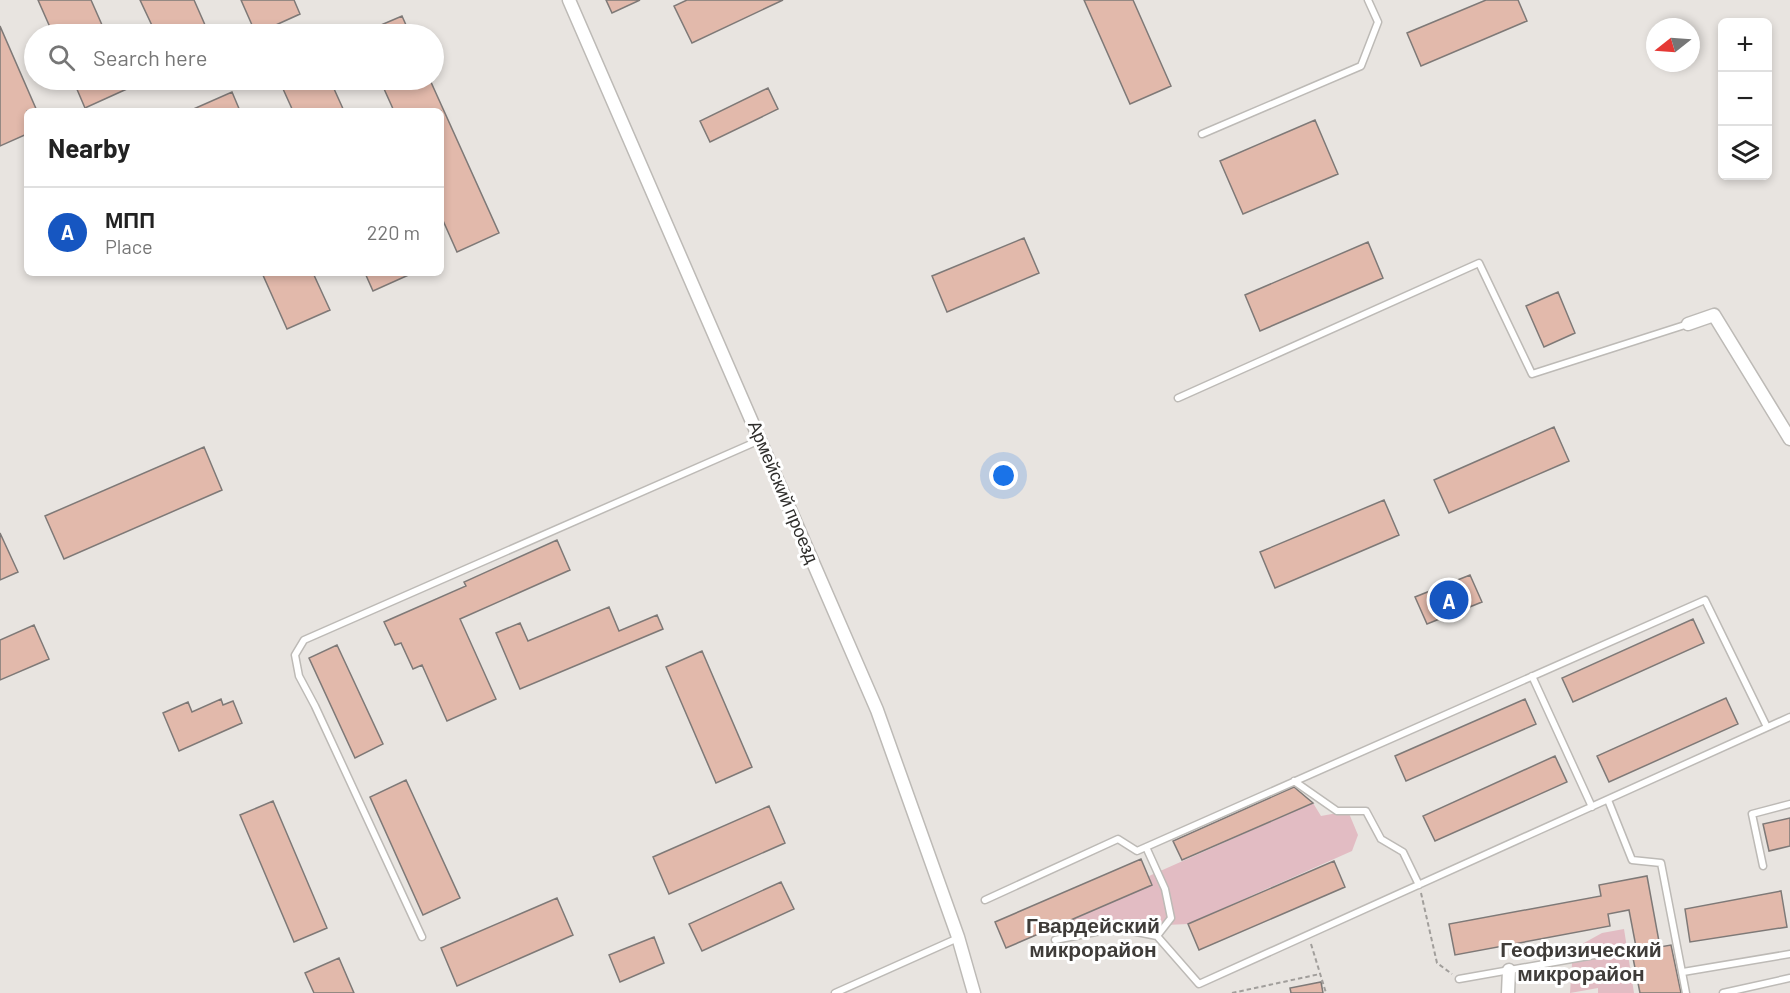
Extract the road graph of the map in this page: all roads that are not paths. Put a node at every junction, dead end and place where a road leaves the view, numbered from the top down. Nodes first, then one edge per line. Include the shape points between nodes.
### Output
1 (569, 0) edge
2 (1368, 0) edge
3 (1202, 134) dead end
4 (1688, 324) joint
5 (1178, 398) dead end
6 (1790, 439) edge
7 (760, 440) junction
8 (1532, 676) junction
9 (1790, 717) edge
10 (1767, 727) junction
11 (1294, 781) junction
12 (1608, 800) junction
13 (1790, 804) edge
14 (1592, 807) junction
15 (1146, 847) junction
16 (1763, 866) dead end
17 (1419, 885) junction
18 (985, 900) dead end
19 (1157, 936) junction
20 (422, 937) dead end
21 (958, 937) junction
22 (1055, 940) dead end
23 (1623, 950) dead end
24 (1790, 954) edge
25 (1509, 970) junction
26 (1683, 972) junction
27 (1790, 978) edge
28 (1459, 979) road end
29 (835, 993) edge
30 (974, 993) edge
31 (1508, 993) edge
32 (1686, 993) edge
33 (1723, 993) edge

1 - 7 street, Армейский проезд
2 - 3 lane via 1378,22 1361,66
4 - 5 lane via 1532,374 1479,263
4 - 6 street via 1714,315
7 - 20 lane via 304,640 295,655 299,676
7 - 21 street, Армейский проезд via 877,710
8 - 10 lane via 1705,600
8 - 11 lane
8 - 14 lane
9 - 10 lane
10 - 12 lane
11 - 15 lane
11 - 17 lane via 1337,811 1366,811 1381,839 1403,852
12 - 14 lane
12 - 26 lane via 1632,860 1661,863
13 - 16 lane via 1752,814
14 - 17 lane
15 - 18 lane via 1137,851 1118,839
15 - 19 lane via 1165,889 1171,918
17 - 19 lane via 1199,984
19 - 22 lane via 1116,928
21 - 29 lane
21 - 30 street, Армейский проезд
23 - 25 lane
24 - 26 lane
25 - 28 lane
25 - 31 street
26 - 32 lane
27 - 33 lane

